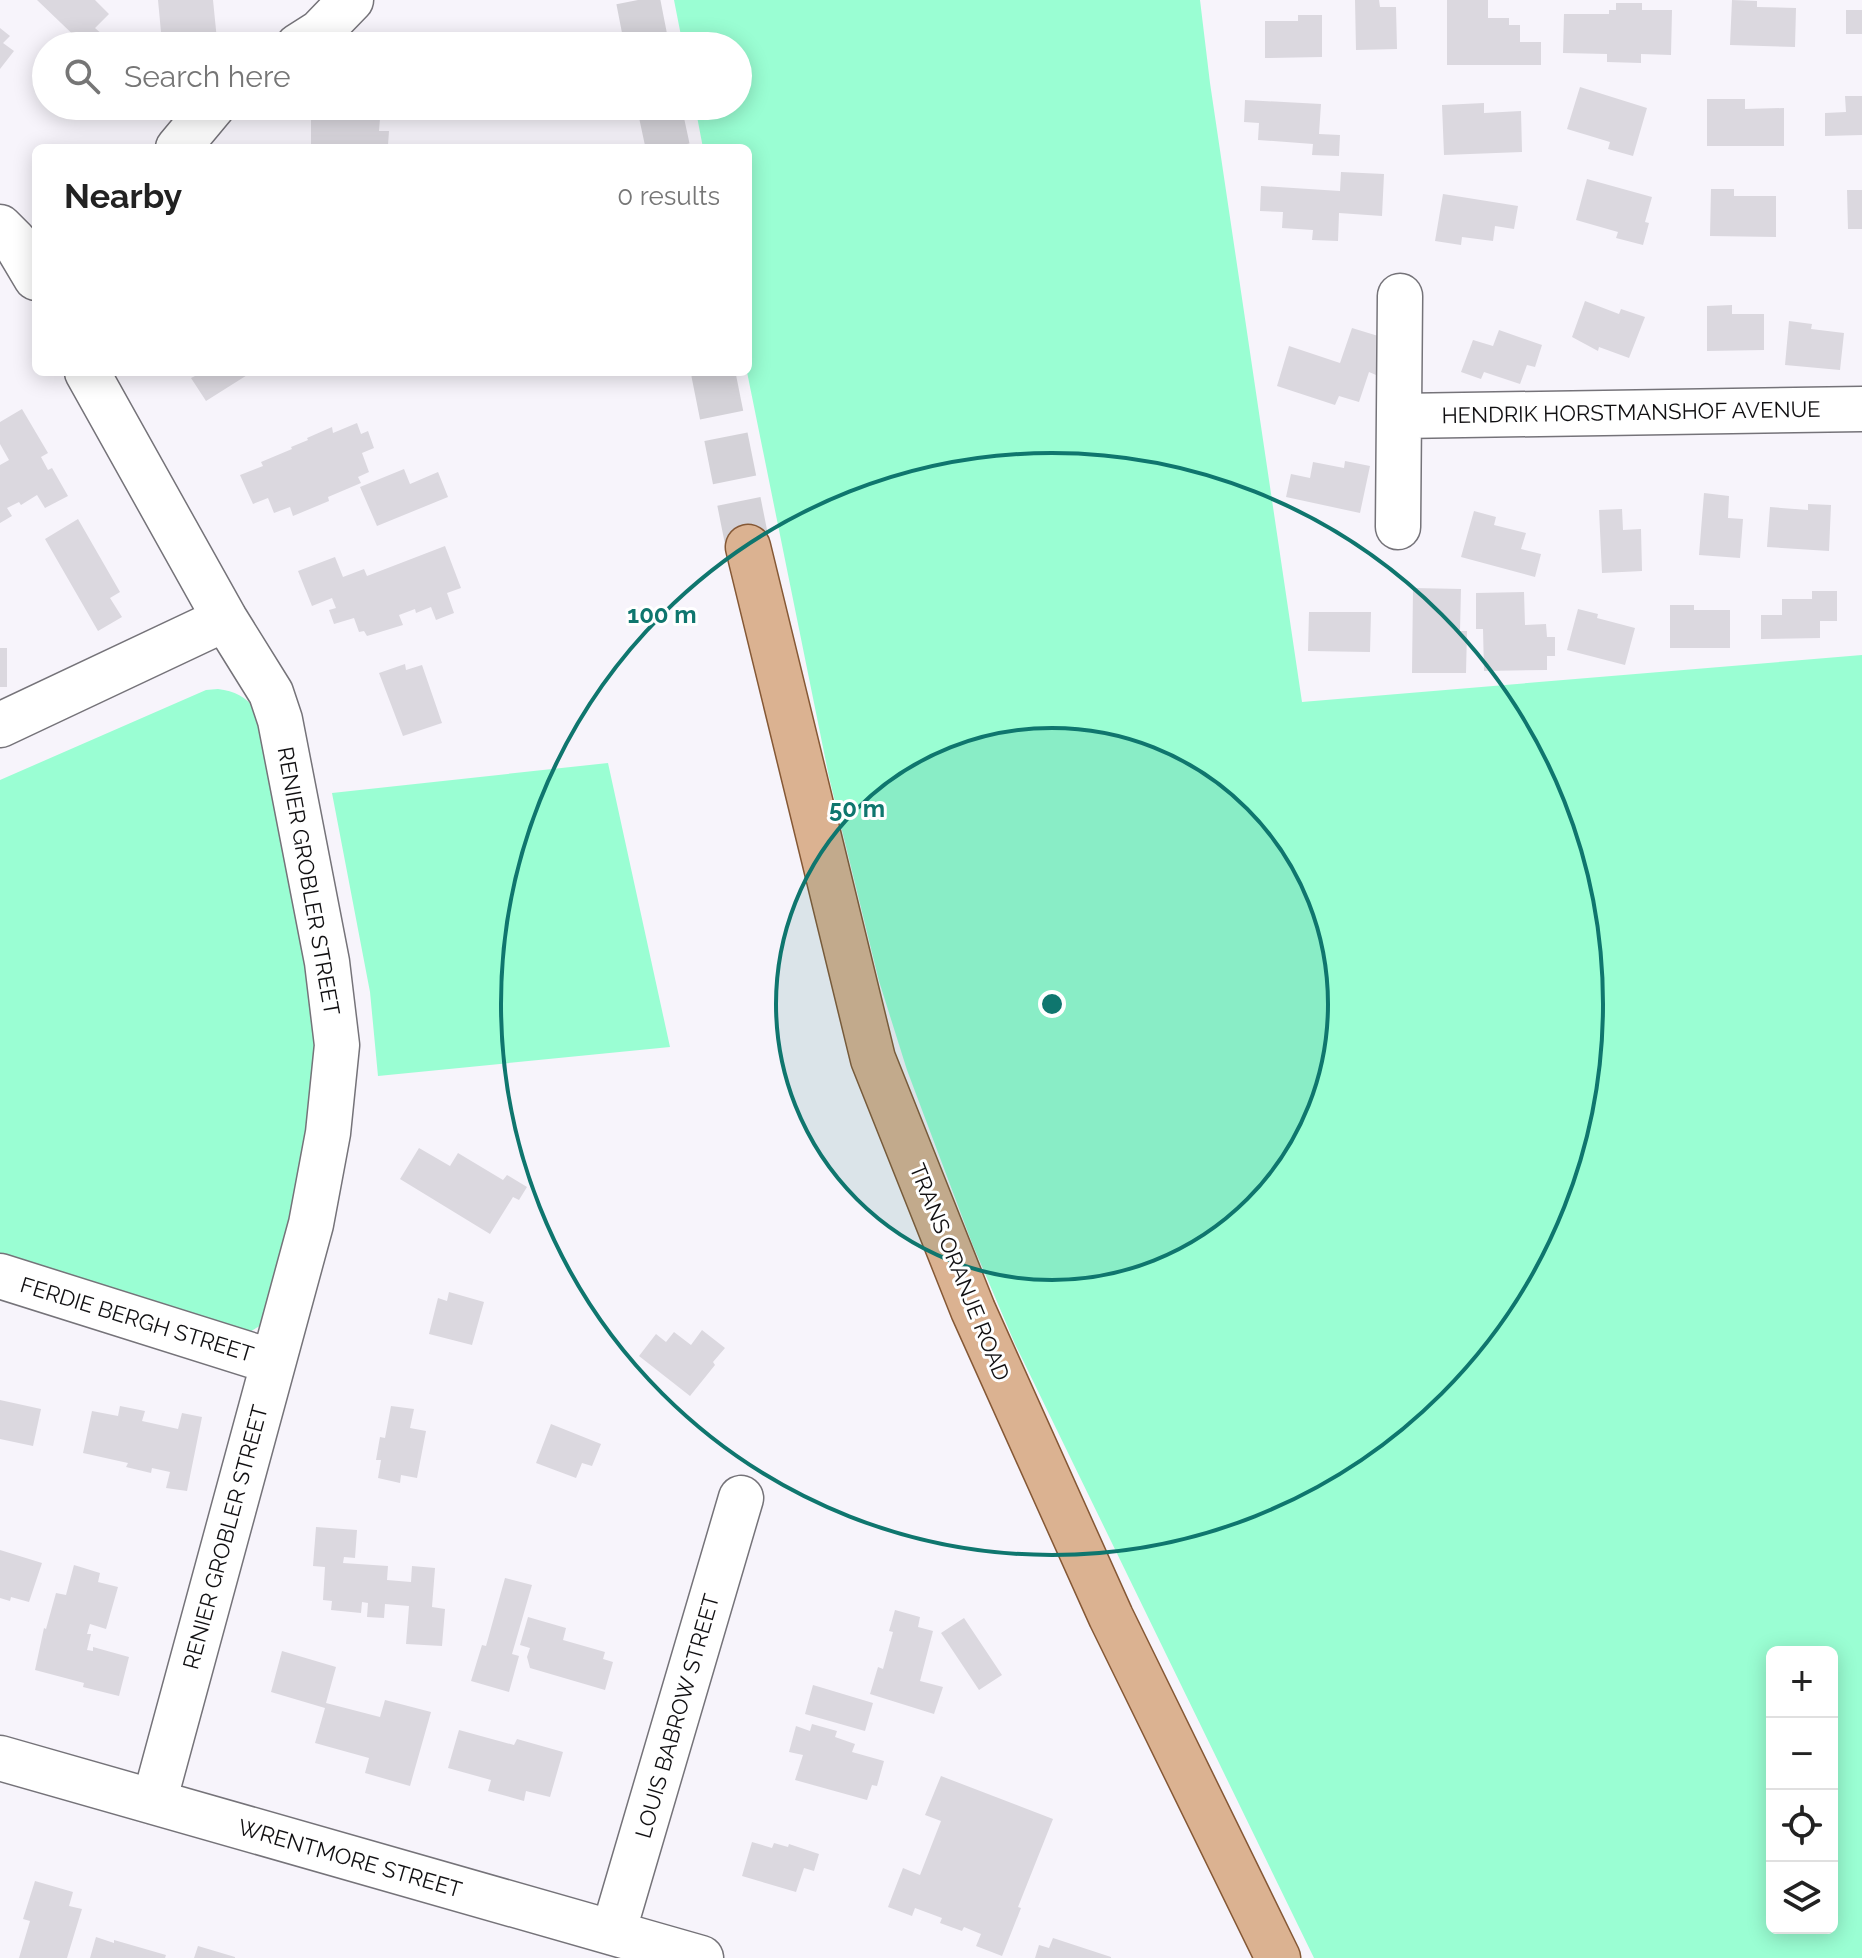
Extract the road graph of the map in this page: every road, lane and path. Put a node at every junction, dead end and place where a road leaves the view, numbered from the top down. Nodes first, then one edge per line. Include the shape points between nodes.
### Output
1 (351, 0) edge
2 (320, 32) edge
3 (0, 227) edge
4 (32, 271) edge
5 (1400, 296) dead end
6 (89, 376) edge
7 (1862, 409) edge
8 (1401, 416) junction
9 (1398, 527) dead end
10 (748, 547) tunnel mouth
11 (225, 619) junction
12 (0, 725) edge
13 (0, 1276) edge
14 (273, 1362) junction
15 (741, 1498) dead end
16 (0, 1758) edge
17 (154, 1802) junction
18 (613, 1933) junction
19 (701, 1958) edge
20 (1278, 1958) edge

1 - 2 street
3 - 4 street
5 - 8 street
6 - 11 street, RENIER GROBLER STREET
7 - 8 street, HENDRIK HORSTMANSHOF AVENUE
8 - 9 street
10 - 20 main road, TRANS ORANJE ROAD via 873,1059 993,1354 1111,1617
11 - 12 street
11 - 14 street, RENIER GROBLER STREET via 271,693 280,720 327,962 337,1045 311,1224
13 - 14 street, FERDIE BERGH STREET
14 - 17 street, RENIER GROBLER STREET
15 - 18 street, LOUIS BABROW STREET
16 - 17 street, WRENTMORE STREET
17 - 18 street, WRENTMORE STREET
18 - 19 street, WRENTMORE STREET

